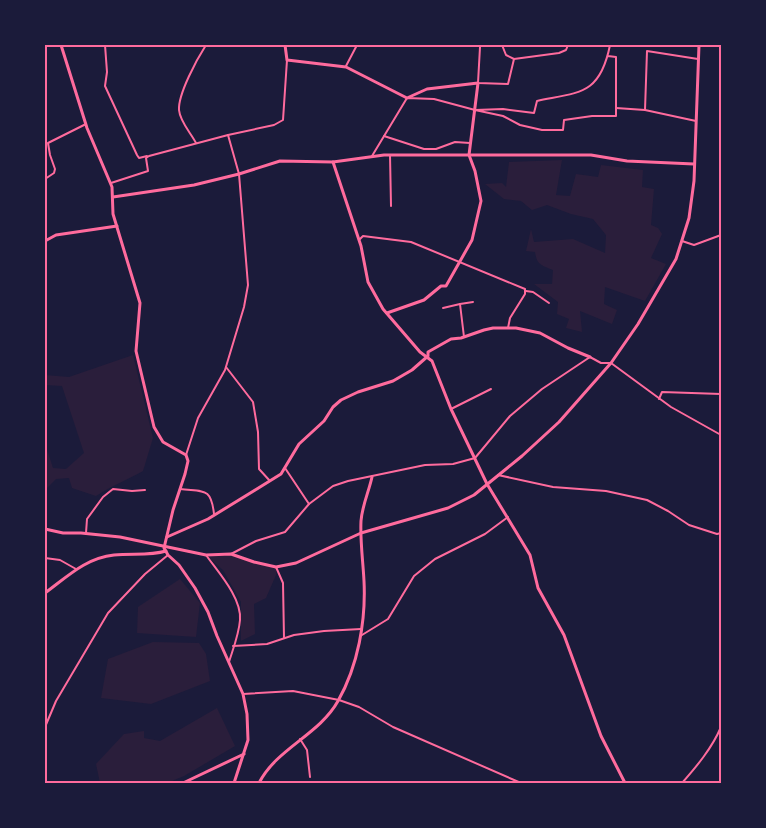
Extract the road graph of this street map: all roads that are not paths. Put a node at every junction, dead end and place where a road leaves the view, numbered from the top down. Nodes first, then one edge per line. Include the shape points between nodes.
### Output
1 (61, 45) edge
2 (105, 45) edge
3 (206, 45) edge
4 (285, 45) edge
5 (357, 45) edge
6 (502, 45) edge
7 (568, 45) edge
8 (610, 45) edge
9 (699, 45) edge
10 (480, 48) dead end
11 (608, 56) junction
12 (514, 59) junction
13 (698, 59) junction
14 (287, 60) junction
15 (346, 67) junction
16 (478, 83) junction
17 (407, 98) junction
18 (616, 108) junction
19 (475, 110) junction
20 (645, 110) junction
21 (697, 121) junction
22 (86, 124) junction
23 (228, 135) junction
24 (384, 136) junction
25 (196, 143) junction
26 (470, 143) junction
27 (47, 144) edge
28 (469, 154) junction
29 (390, 155) junction
30 (149, 156) junction
31 (372, 156) junction
32 (333, 162) junction
33 (694, 164) junction
34 (239, 174) junction
35 (45, 179) edge
36 (111, 183) junction
37 (113, 197) junction
38 (391, 206) dead end
39 (117, 226) junction
40 (721, 235) edge
41 (358, 239) junction
42 (45, 241) edge
43 (682, 241) junction
44 (459, 262) junction
45 (526, 291) junction
46 (473, 302) dead end
47 (549, 303) dead end
48 (460, 304) junction
49 (443, 308) dead end
50 (387, 313) junction
51 (508, 328) junction
52 (464, 337) junction
53 (428, 356) junction
54 (590, 357) junction
55 (611, 363) junction
56 (226, 367) junction
57 (491, 389) dead end
58 (721, 394) edge
59 (659, 399) junction
60 (451, 409) junction
61 (721, 435) edge
62 (186, 455) junction
63 (476, 459) junction
64 (285, 468) junction
65 (498, 475) junction
66 (372, 477) junction
67 (270, 481) junction
68 (487, 484) junction
69 (180, 489) junction
70 (145, 490) dead end
71 (309, 504) junction
72 (214, 514) junction
73 (508, 517) junction
74 (45, 529) edge
75 (86, 533) junction
76 (361, 533) junction
77 (721, 533) edge
78 (167, 537) junction
79 (166, 551) junction
80 (231, 554) junction
81 (206, 555) junction
82 (45, 558) edge
83 (276, 567) junction
84 (76, 569) junction
85 (45, 593) edge
86 (361, 628) junction
87 (360, 636) junction
88 (285, 639) junction
89 (233, 646) junction
90 (229, 662) junction
91 (243, 694) junction
92 (339, 700) junction
93 (45, 727) edge
94 (721, 727) edge
95 (300, 739) junction
96 (244, 754) junction
97 (310, 777) dead end
98 (183, 783) edge
99 (234, 783) edge
100 (259, 783) edge
101 (521, 783) edge
102 (625, 783) edge
103 (682, 783) edge

1 - 22 street
2 - 30 street via 105,86 137,155
3 - 25 street via 189,76 178,109
4 - 14 street
5 - 15 street
6 - 12 street
7 - 12 street via 559,53
8 - 11 street
9 - 13 street
10 - 16 street
11 - 18 street via 616,57
11 - 19 street via 606,67 581,92 537,101 534,113
12 - 16 street via 508,84
13 - 20 street via 647,51
13 - 21 street
14 - 15 street
14 - 23 street via 283,120
15 - 17 street
16 - 17 street via 427,88
16 - 19 street
17 - 19 street via 434,99
17 - 24 street
18 - 19 street via 616,116 564,120 564,130 542,130
18 - 20 street
19 - 26 street
20 - 21 street
21 - 33 street
22 - 27 street
22 - 36 street
23 - 25 street
23 - 34 street
24 - 26 street via 424,149
24 - 31 street
25 - 30 street
26 - 28 street
27 - 35 street via 55,169
28 - 29 street
28 - 33 street via 591,155
28 - 44 street via 481,201 472,240
29 - 31 street
29 - 38 street
30 - 36 street via 148,171
31 - 32 street
32 - 34 street via 280,161
32 - 41 street
33 - 43 street via 689,218
34 - 37 street
34 - 56 street via 248,285
36 - 37 street
37 - 39 street
39 - 42 street via 56,235
39 - 62 street via 140,303 136,351 154,427 163,442
40 - 43 street via 694,245
41 - 44 street via 411,242
41 - 50 street via 369,282
43 - 55 street via 657,292
44 - 45 street
44 - 50 street via 446,286 424,300
45 - 47 street
45 - 51 street
46 - 48 street
48 - 49 street
48 - 52 street
50 - 53 street via 420,352
51 - 52 street via 493,328
51 - 54 street via 540,333
52 - 53 street via 443,342
53 - 60 street
53 - 64 street via 393,381 341,400 299,444
54 - 55 street
54 - 63 street via 510,416
55 - 59 street
55 - 65 street via 559,422
56 - 62 street via 198,418
56 - 67 street via 253,402 259,469
57 - 60 street
58 - 59 street via 662,392
59 - 61 street
60 - 63 street
62 - 69 street via 188,461
63 - 66 street
63 - 68 street
64 - 67 street
64 - 71 street
65 - 68 street
65 - 77 street via 647,500 688,525
66 - 71 street via 333,486
66 - 76 street
67 - 72 street
68 - 73 street
68 - 76 street via 448,508
69 - 72 street via 208,493
69 - 78 street
70 - 75 street via 113,489 87,519
71 - 80 street via 285,532
72 - 78 street
73 - 87 street via 421,570 388,619
73 - 102 street via 530,555 538,588 564,635 601,736
74 - 75 street
75 - 79 street via 120,537
76 - 83 street via 296,563
76 - 86 street
78 - 79 street
79 - 81 street
79 - 84 street via 107,556
79 - 90 street via 195,588
79 - 93 street via 108,613
80 - 81 street
80 - 83 street
81 - 89 street via 239,603 240,620
82 - 84 street via 60,560
83 - 88 street via 283,583
84 - 85 street
86 - 87 street
86 - 88 street
87 - 92 street via 354,665
88 - 89 street
89 - 90 street
90 - 91 street
91 - 92 street via 293,691
91 - 96 street via 248,740
92 - 95 street via 329,716
92 - 101 street
94 - 103 street
95 - 97 street via 308,750
95 - 100 street via 275,761
96 - 98 street
96 - 99 street

